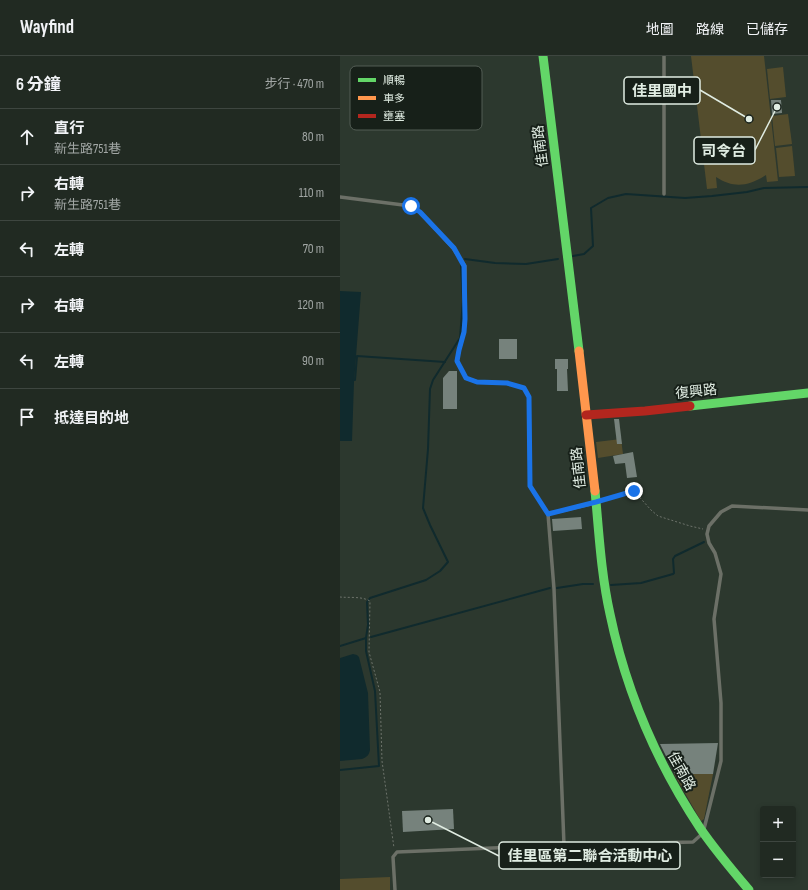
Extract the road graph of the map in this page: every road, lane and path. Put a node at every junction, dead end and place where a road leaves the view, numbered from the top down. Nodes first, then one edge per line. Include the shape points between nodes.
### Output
1 (543, 56) edge
2 (664, 56) edge
3 (664, 194) dead end
4 (340, 197) edge
5 (808, 393) edge
6 (586, 414) junction
7 (596, 502) junction
8 (808, 510) edge
9 (548, 514) junction
10 (708, 530) junction
11 (340, 597) edge
12 (703, 833) junction
13 (564, 845) junction
14 (396, 854) junction
15 (395, 890) edge
16 (748, 890) edge

1 - 6 street, 佳南路
2 - 3 lane
4 - 9 lane via 411,206 454,248 464,266 465,319 457,361 466,378 477,382 507,383 524,388 529,397 530,486
5 - 6 street, 復興路
6 - 7 street, 佳南路
7 - 9 lane
7 - 10 path via 634,491 658,516
7 - 12 street, 佳南路 via 610,615 627,679 639,715 663,767
8 - 10 lane via 732,506 721,512
9 - 13 lane via 554,589
10 - 12 lane via 709,543 721,574 714,619 721,703 721,761
11 - 14 path via 370,601 369,652 380,692 382,761
12 - 13 lane via 693,842
12 - 16 street, 佳南路
13 - 14 lane
14 - 15 lane via 393,857

